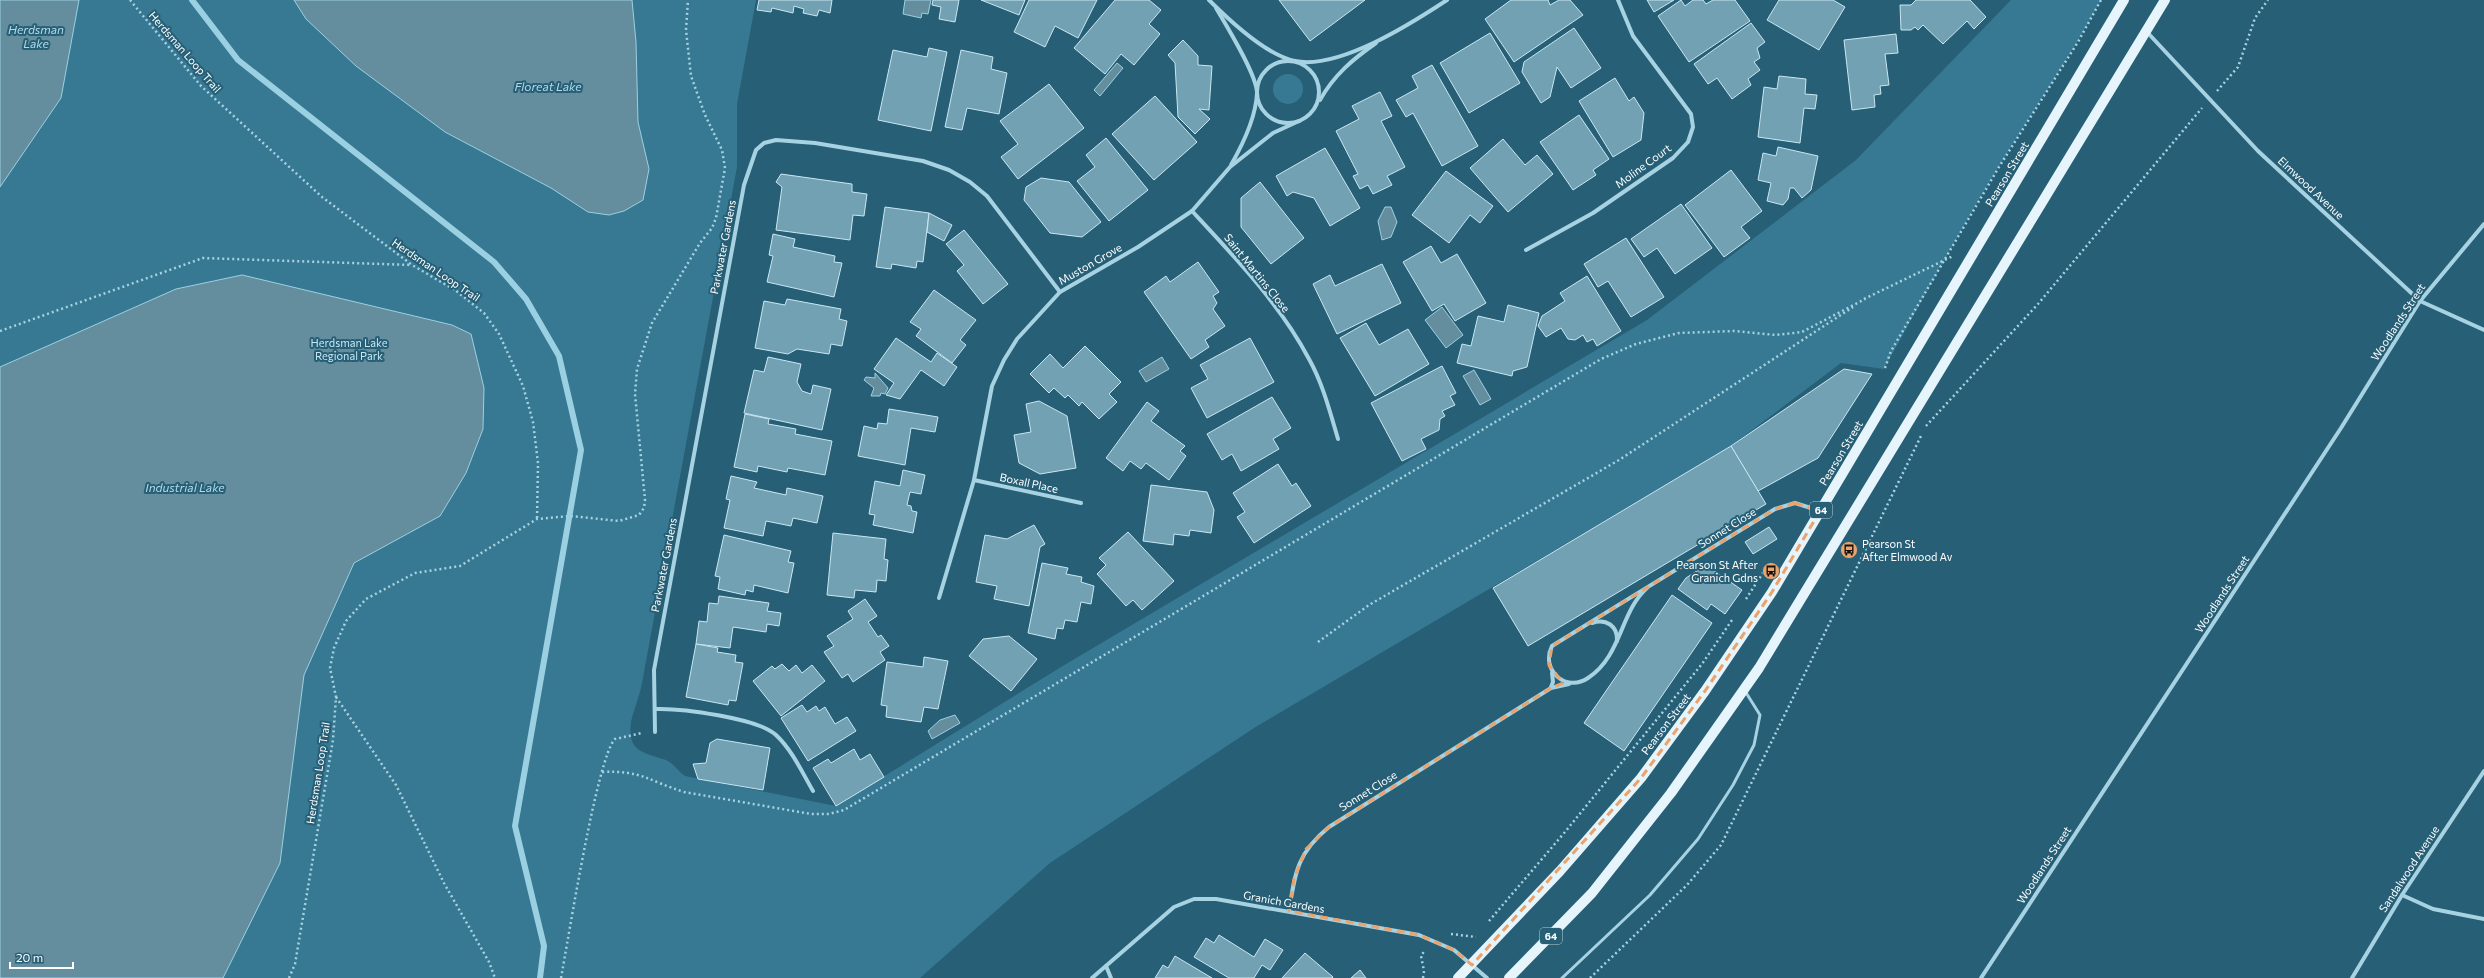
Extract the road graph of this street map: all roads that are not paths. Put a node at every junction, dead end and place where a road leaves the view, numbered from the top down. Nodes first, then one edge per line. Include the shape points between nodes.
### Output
1 (1210, 0) edge
2 (1447, 0) edge
3 (1618, 0) edge
4 (2124, 0) edge
5 (2166, 0) edge
6 (1215, 5) junction
7 (2146, 31) junction
8 (1383, 38) junction
9 (1295, 61) junction
10 (1257, 92) junction
11 (1315, 108) junction
12 (1299, 121) junction
13 (1230, 167) junction
14 (1192, 211) junction
15 (2484, 224) edge
16 (1526, 250) dead end
17 (1060, 292) junction
18 (2420, 301) junction
19 (2484, 330) edge
20 (1338, 439) dead end
21 (974, 480) junction
22 (1081, 503) dead end
23 (1820, 512) junction
24 (1648, 587) junction
25 (939, 598) dead end
26 (1586, 625) junction
27 (1616, 644) junction
28 (1549, 665) junction
29 (1573, 684) junction
30 (1551, 688) junction
31 (1744, 689) junction
32 (655, 709) junction
33 (655, 732) road end
34 (2484, 771) edge
35 (813, 791) dead end
36 (2402, 895) junction
37 (1288, 911) junction
38 (2484, 919) edge
39 (1472, 965) junction
40 (1106, 966) junction
41 (1092, 978) edge
42 (1111, 978) edge
43 (1458, 978) edge
44 (1487, 978) edge
45 (1509, 978) edge
46 (1562, 978) edge
47 (1981, 978) edge
48 (2352, 978) edge

1 - 6 street
2 - 8 street via 1410,25
3 - 16 street, Moline Court via 1633,36 1691,114 1693,127 1688,142 1673,158 1593,213
4 - 23 main road, Pearson Street / 64
5 - 7 main road, 64
6 - 9 street via 1275,54
6 - 10 street via 1242,53
7 - 18 street, Elmwood Avenue via 2258,151
7 - 31 main road, 64
8 - 9 street via 1336,58 1313,62
8 - 11 street via 1353,59 1328,84
9 - 10 street via 1279,62 1269,67 1262,74
9 - 11 street via 1309,68 1316,77 1320,87
10 - 12 street via 1258,102 1270,118 1289,123
10 - 13 street via 1244,142
11 - 12 street
12 - 13 street, Muston Grove via 1273,133
13 - 14 street, Muston Grove
14 - 17 street, Muston Grove via 1138,247
14 - 20 street, Saint Martins Close via 1272,302 1309,358 1322,388
15 - 18 street, Woodlands Street
17 - 21 street, Muston Grove via 1017,339 992,386
17 - 32 street, Parkwater Gardens via 987,196 949,170 923,161 788,139 764,143 756,150 744,185 654,670 652,690
18 - 19 street, Elmwood Avenue
18 - 47 street, Woodlands Street via 2337,435
21 - 22 street, Boxall Place
21 - 25 street, Muston Grove
23 - 24 street, Sonnet Close via 1795,503 1775,509
23 - 39 main road, Pearson Street / 64 via 1772,592 1705,691 1641,778 1560,871
24 - 26 street, Sonnet Close
24 - 27 street, Sonnet Close via 1634,600
26 - 27 street via 1603,622 1613,626 1617,636
26 - 28 street, Sonnet Close via 1552,646 1548,658
27 - 29 street, Sonnet Close via 1589,678
28 - 29 street via 1559,679
28 - 30 street, Sonnet Close via 1553,678
29 - 30 street, Sonnet Close
30 - 37 street, Sonnet Close via 1328,827 1315,838 1301,860 1294,879
31 - 45 main road, 64 via 1671,793 1592,893
31 - 46 lane via 1760,715 1754,745 1733,785 1698,839 1650,895
32 - 33 street, Parkwater Gardens
32 - 35 street via 676,708 728,718 775,734 788,749
34 - 36 street, Sandalwood Avenue
36 - 38 street via 2433,909
36 - 48 street, Sandalwood Avenue
37 - 39 street, Granich Gardens via 1433,940 1454,950
37 - 40 street, Granich Gardens via 1216,899 1194,899 1174,907
39 - 43 main road, Pearson Street / 64
39 - 44 street, Granich Gardens
40 - 41 street, Granich Gardens
40 - 42 street

